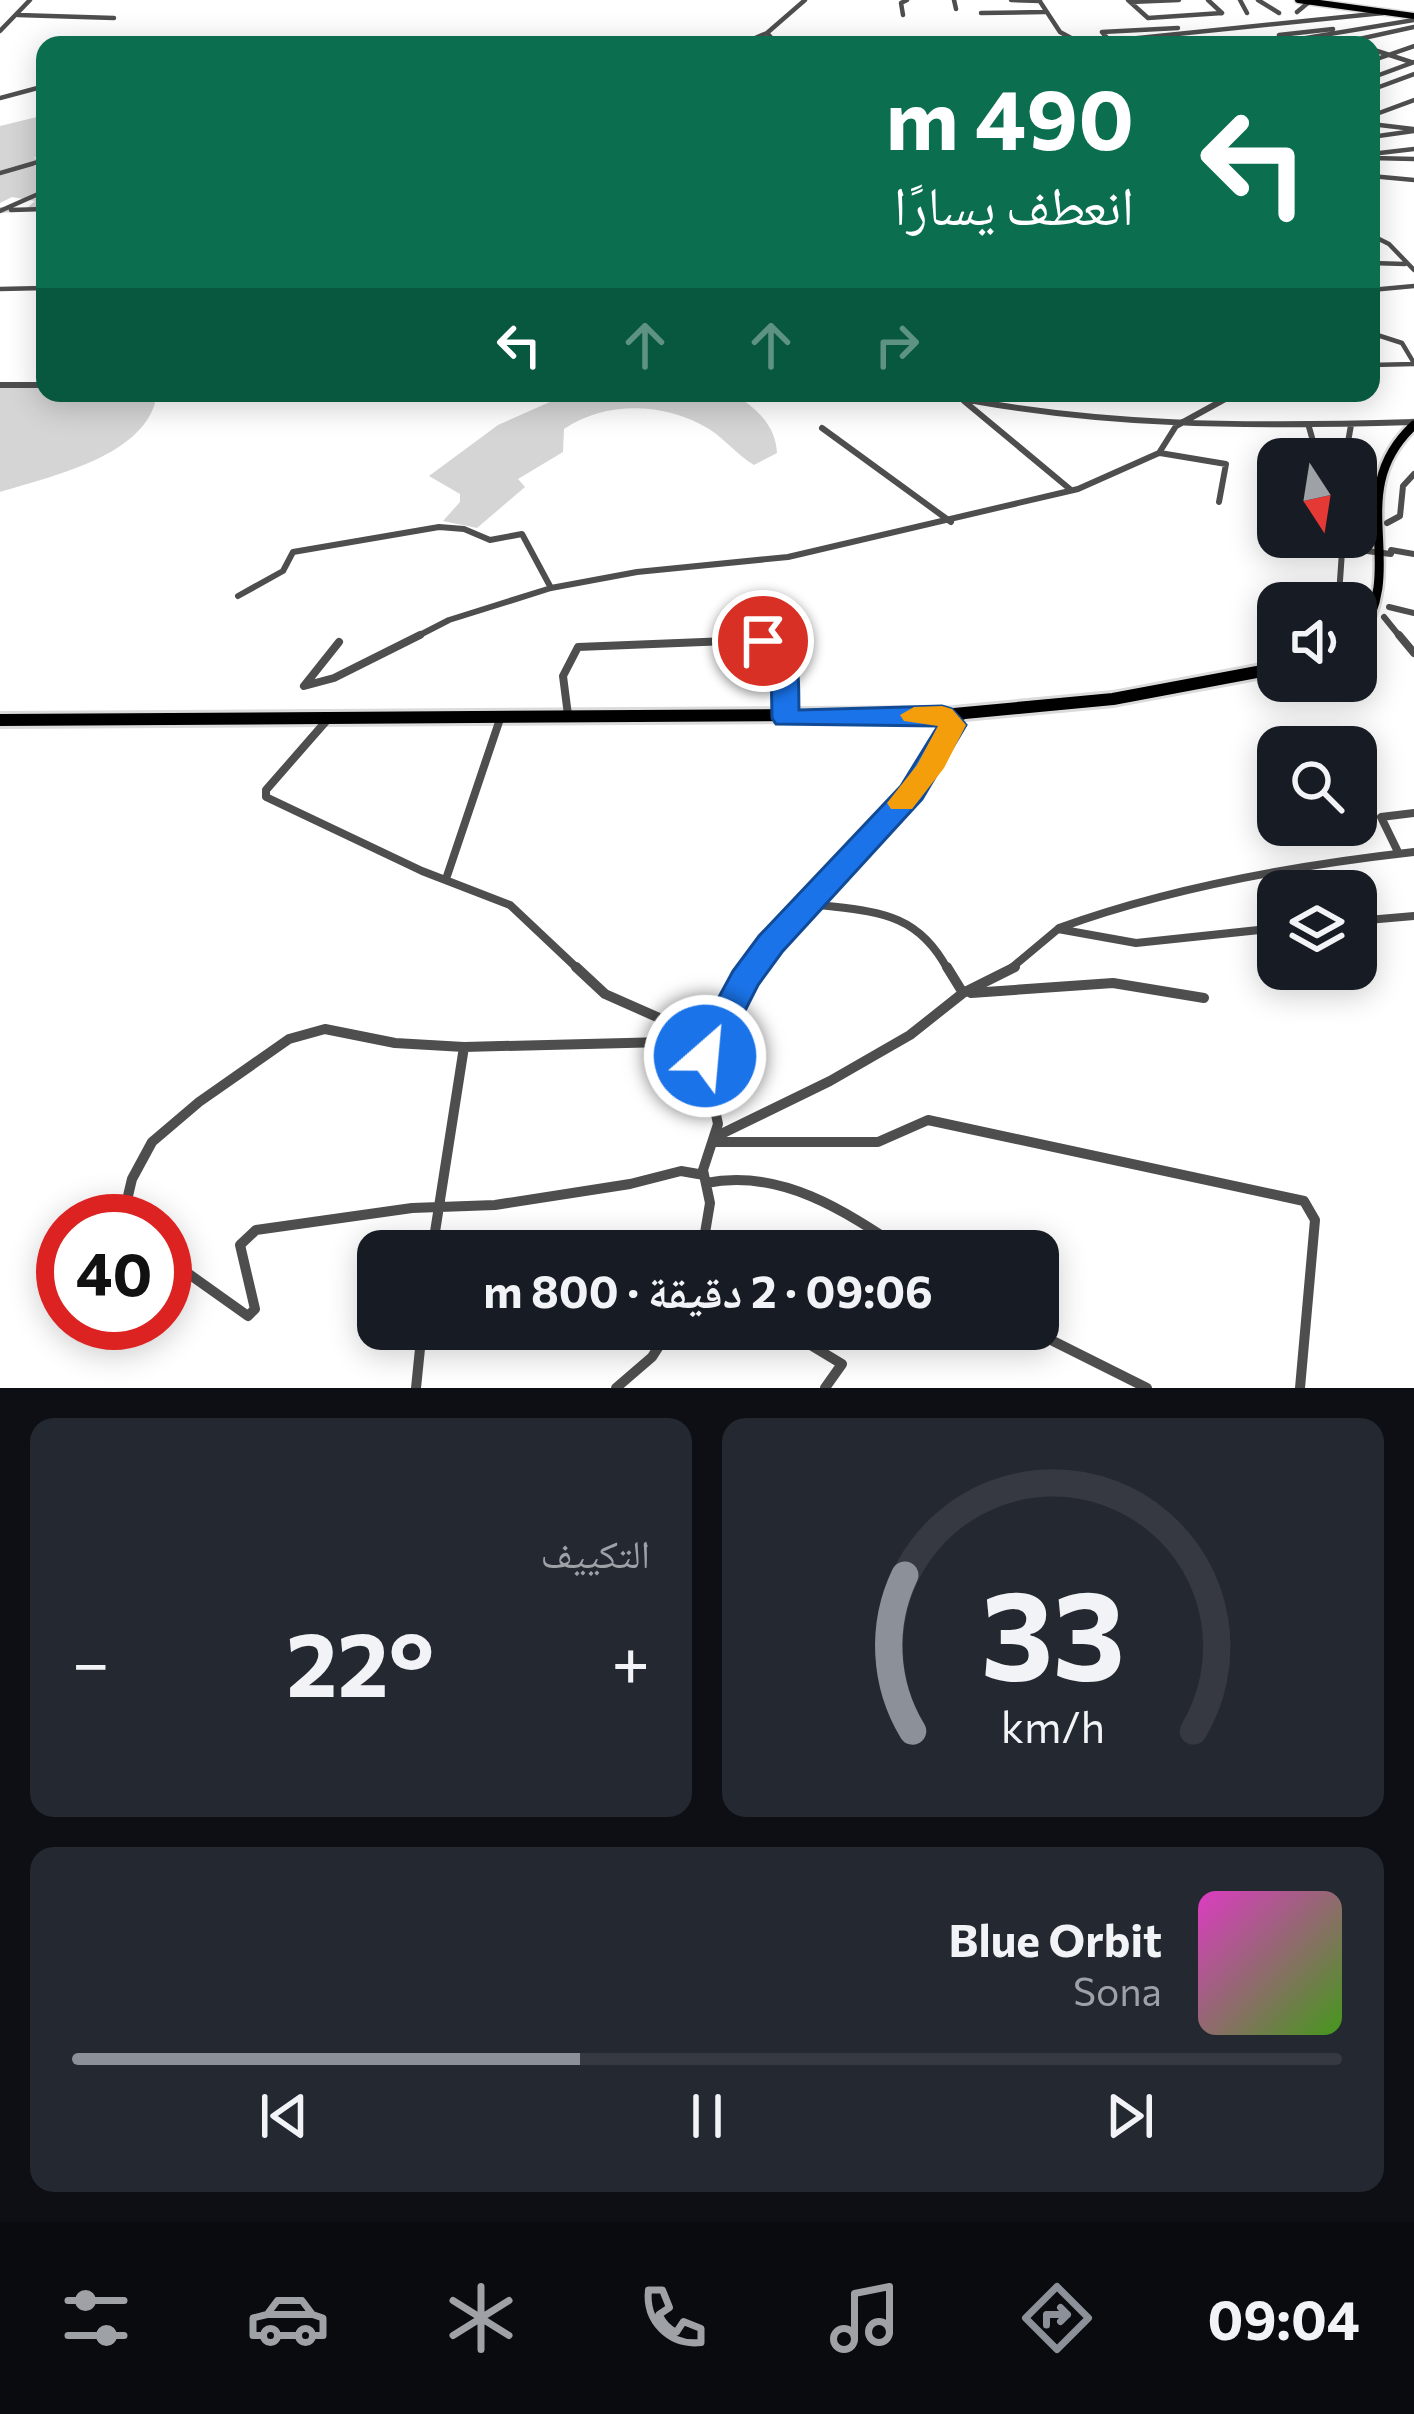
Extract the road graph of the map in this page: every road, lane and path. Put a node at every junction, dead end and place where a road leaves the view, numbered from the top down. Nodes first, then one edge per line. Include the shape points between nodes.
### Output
1 (30, 0) edge
2 (805, 0) edge
3 (907, 0) edge
4 (954, 0) edge
5 (1011, 0) edge
6 (1180, 0) edge
7 (1208, 0) edge
8 (1240, 0) edge
9 (1258, 0) edge
10 (1298, 0) edge
11 (1039, 1) edge
12 (1129, 1) edge
13 (1153, 1) edge
14 (1309, 2) edge
15 (956, 9) dead end
16 (1045, 12) junction
17 (1297, 12) dead end
18 (1388, 12) junction
19 (981, 13) dead end
20 (1247, 13) dead end
21 (1279, 13) dead end
22 (904, 15) dead end
23 (17, 16) junction
24 (1201, 16) junction
25 (1172, 17) junction
26 (114, 19) dead end
27 (1414, 21) edge
28 (1360, 27) junction
29 (1215, 28) junction
30 (1140, 30) junction
31 (0, 31) edge
32 (767, 33) junction
33 (1339, 33) junction
34 (1154, 35) junction
35 (760, 36) edge
36 (770, 36) edge
37 (1068, 36) edge
38 (1105, 36) edge
39 (1142, 36) edge
40 (1280, 36) edge
41 (1324, 36) edge
42 (1346, 36) edge
43 (1375, 36) edge
44 (1414, 46) edge
45 (1380, 53) edge
46 (1387, 56) junction
47 (1380, 58) edge
48 (1413, 62) edge
49 (1414, 74) edge
50 (1380, 75) edge
51 (1380, 87) edge
52 (36, 88) edge
53 (0, 98) edge
54 (1414, 100) edge
55 (1402, 104) junction
56 (1414, 110) edge
57 (1380, 113) edge
58 (1380, 125) edge
59 (1414, 130) edge
60 (1380, 136) edge
61 (1414, 149) edge
62 (1380, 155) edge
63 (1380, 157) edge
64 (1414, 159) edge
65 (36, 163) edge
66 (0, 173) edge
67 (1380, 177) edge
68 (1414, 180) edge
69 (36, 195) edge
70 (36, 209) edge
71 (1, 211) edge
72 (1380, 240) edge
73 (1380, 263) edge
74 (1407, 264) junction
75 (1414, 270) edge
76 (1414, 286) edge
77 (36, 288) edge
78 (0, 289) edge
79 (1382, 289) edge
80 (1380, 336) edge
81 (1414, 363) edge
82 (1380, 364) edge
83 (0, 385) edge
84 (36, 386) edge
85 (966, 402) edge
86 (975, 402) edge
87 (1220, 402) edge
88 (1184, 422) junction
89 (1414, 423) edge
90 (1351, 425) junction
91 (1309, 427) junction
92 (822, 428) dead end
93 (1312, 438) edge
94 (1349, 438) edge
95 (1159, 453) junction
96 (1414, 474) edge
97 (1072, 491) junction
98 (1219, 502) dead end
99 (951, 522) junction
100 (1387, 523) junction
101 (1377, 551) edge
102 (1391, 552) junction
103 (1414, 554) edge
104 (551, 588) junction
105 (238, 596) dead end
106 (1387, 612) junction
107 (1414, 613) edge
108 (1377, 621) edge
109 (339, 642) dead end
110 (1414, 653) edge
111 (1257, 672) edge
112 (965, 714) junction
113 (942, 715) junction
114 (568, 718) junction
115 (786, 718) junction
116 (328, 719) junction
117 (500, 719) junction
118 (0, 720) edge
119 (952, 725) junction
120 (1414, 813) edge
121 (1398, 852) junction
122 (1414, 852) edge
123 (446, 879) junction
124 (809, 904) junction
125 (1414, 916) edge
126 (1377, 919) edge
127 (1058, 929) junction
128 (1257, 930) edge
129 (964, 993) junction
130 (1204, 998) dead end
131 (709, 1040) junction
132 (464, 1047) junction
133 (714, 1139) junction
134 (705, 1179) junction
135 (128, 1194) edge
136 (439, 1209) junction
137 (436, 1230) edge
138 (706, 1230) edge
139 (871, 1230) edge
140 (192, 1276) edge
141 (1059, 1344) edge
142 (420, 1350) edge
143 (656, 1350) edge
144 (819, 1350) edge
145 (416, 1388) edge
146 (616, 1388) edge
147 (824, 1388) edge
148 (1147, 1388) edge
149 (1300, 1388) edge

1 - 23 street
2 - 32 street
3 - 22 street
4 - 15 street
5 - 11 street
6 - 13 street
6 - 24 street
7 - 24 street via 1222,14
8 - 20 street
9 - 21 street
10 - 14 main road
11 - 16 street
12 - 13 street
12 - 25 street via 1147,17
13 - 25 street
14 - 17 street
14 - 18 main road
16 - 19 street
16 - 37 street
18 - 27 main road
18 - 29 street
23 - 26 street
23 - 31 street
24 - 25 street
27 - 28 street
27 - 43 street
28 - 33 street
28 - 40 street
29 - 30 street
29 - 34 street
30 - 34 street
30 - 38 street
32 - 35 street
32 - 36 street
33 - 41 street
33 - 42 street
34 - 39 street
44 - 46 street
45 - 46 street
46 - 47 street
46 - 48 street
48 - 50 street
49 - 51 street
52 - 53 street
54 - 55 street
55 - 56 street
55 - 57 street
58 - 59 street
59 - 60 street
61 - 62 street
63 - 64 street
65 - 66 street
67 - 68 street
69 - 71 street
70 - 71 street
72 - 74 street
73 - 74 street
74 - 75 street
76 - 79 street
77 - 78 street
80 - 81 street via 1400,342
81 - 82 street
83 - 84 street
85 - 97 street
86 - 88 street via 1066,418
87 - 88 street
88 - 91 street
88 - 95 street
89 - 90 street
89 - 100 main road via 1388,456
90 - 91 street
90 - 94 street
91 - 93 street
92 - 99 street
95 - 97 street
95 - 98 street via 1226,464
96 - 100 street via 1403,486 1400,516
97 - 99 street
99 - 104 street via 763,561
100 - 102 main road
101 - 102 street
102 - 103 street
102 - 106 main road
104 - 105 street via 522,534 488,540 444,527 293,552 282,573
104 - 109 street via 449,620 304,686
106 - 107 street
106 - 108 main road
106 - 110 street
111 - 112 main road
112 - 113 main road
112 - 119 street
113 - 115 main road
113 - 119 street
114 - 115 main road
114 - 115 street via 563,676 576,648 753,640 782,654
114 - 117 main road
116 - 117 main road
116 - 118 main road
116 - 123 street via 266,796
117 - 123 street
119 - 124 street via 917,786
120 - 121 street via 1381,817
121 - 122 street
121 - 127 street via 1326,862
123 - 131 street via 510,905 605,994
124 - 129 street via 911,925 934,944
124 - 131 street via 770,944
125 - 126 street
127 - 128 street via 1136,943
127 - 129 street via 1022,963
129 - 130 street via 1113,982
129 - 133 street via 830,1082
131 - 132 street
131 - 133 street
132 - 135 street via 325,1029 289,1039 152,1142
132 - 136 street
133 - 134 street
133 - 149 street via 878,1142 928,1120 1304,1201 1315,1220
134 - 136 street via 681,1172
134 - 138 street
134 - 139 street via 810,1192
136 - 137 street
136 - 140 street via 244,1235 240,1255 254,1298 248,1316
141 - 148 street
142 - 145 street
143 - 146 street
144 - 147 street via 842,1364

